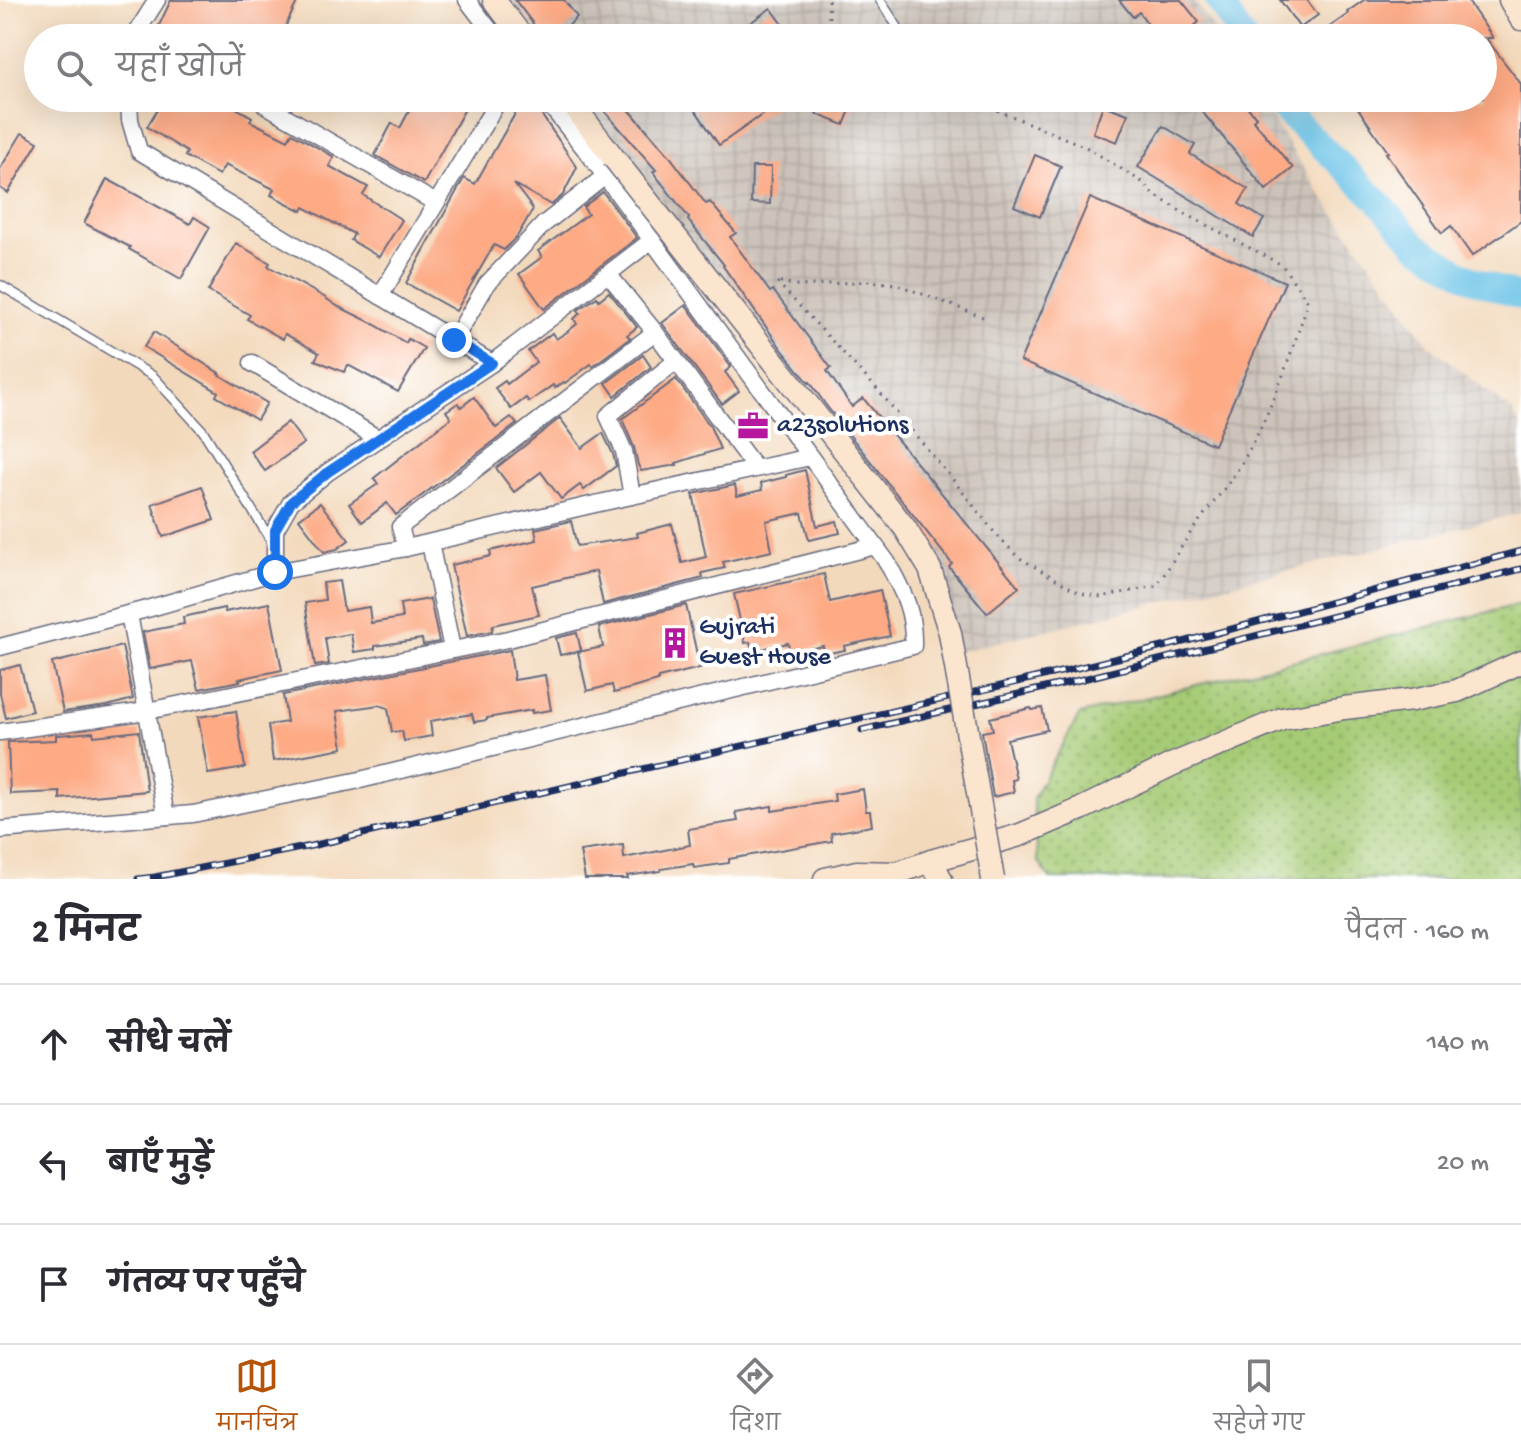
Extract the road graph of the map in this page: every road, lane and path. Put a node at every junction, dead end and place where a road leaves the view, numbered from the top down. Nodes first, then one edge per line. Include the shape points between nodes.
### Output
1 (157, 0) edge
2 (467, 0) edge
3 (494, 0) edge
4 (828, 0) edge
5 (880, 0) edge
6 (1510, 0) edge
7 (1521, 19) edge
8 (142, 24) edge
9 (485, 24) edge
10 (512, 24) edge
11 (829, 24) edge
12 (895, 24) edge
13 (130, 112) edge
14 (278, 112) edge
15 (491, 112) edge
16 (557, 112) edge
17 (576, 112) edge
18 (1002, 112) edge
19 (609, 167) junction
20 (436, 203) junction
21 (652, 240) junction
22 (608, 274) junction
23 (0, 285) edge
24 (380, 296) junction
25 (983, 317) dead end
26 (655, 332) junction
27 (454, 340) junction
28 (676, 361) junction
29 (252, 363) dead end
30 (492, 363) junction
31 (379, 439) junction
32 (810, 457) junction
33 (755, 468) junction
34 (632, 496) junction
35 (430, 543) junction
36 (875, 546) junction
37 (275, 547) junction
38 (406, 548) junction
39 (275, 572) junction
40 (129, 614) junction
41 (0, 647) edge
42 (452, 649) junction
43 (1521, 662) edge
44 (147, 711) junction
45 (0, 732) edge
46 (166, 816) junction
47 (0, 830) edge
48 (936, 870) edge
49 (891, 876) edge
50 (825, 879) edge
51 (993, 879) edge

1 - 8 street
2 - 9 street
3 - 10 main road
4 - 11 path
5 - 12 lane
6 - 7 main road
13 - 24 street via 139,151
14 - 20 street
15 - 20 street
16 - 19 street
17 - 19 main road
18 - 25 path via 1086,147 1171,205 1282,265 1308,302 1274,400 1240,465 1171,567 1156,586 1101,597 1080,593 1018,557 877,389 776,281 799,286 896,284
19 - 21 street
19 - 27 street via 487,284
19 - 51 main road, bridge via 905,528 930,569 950,633
20 - 24 street
21 - 22 street
21 - 32 street
22 - 26 street
22 - 30 street
23 - 37 lane via 153,376 203,431
24 - 27 street
26 - 28 street
26 - 38 street via 400,527
27 - 30 street
28 - 33 street
28 - 34 street via 608,416 624,451
29 - 31 street
30 - 31 street
31 - 37 street via 291,502 275,530
32 - 33 street
32 - 36 street
33 - 34 street
34 - 35 street
35 - 38 street
35 - 42 street
36 - 42 street
36 - 46 street via 906,596 913,646 360,780
37 - 39 street
38 - 39 street
39 - 40 street
40 - 41 street
40 - 44 street
42 - 44 street
43 - 48 main road via 1457,691 1282,719
44 - 45 street
44 - 46 street
46 - 47 street
48 - 49 main road
49 - 50 main road via 857,872

